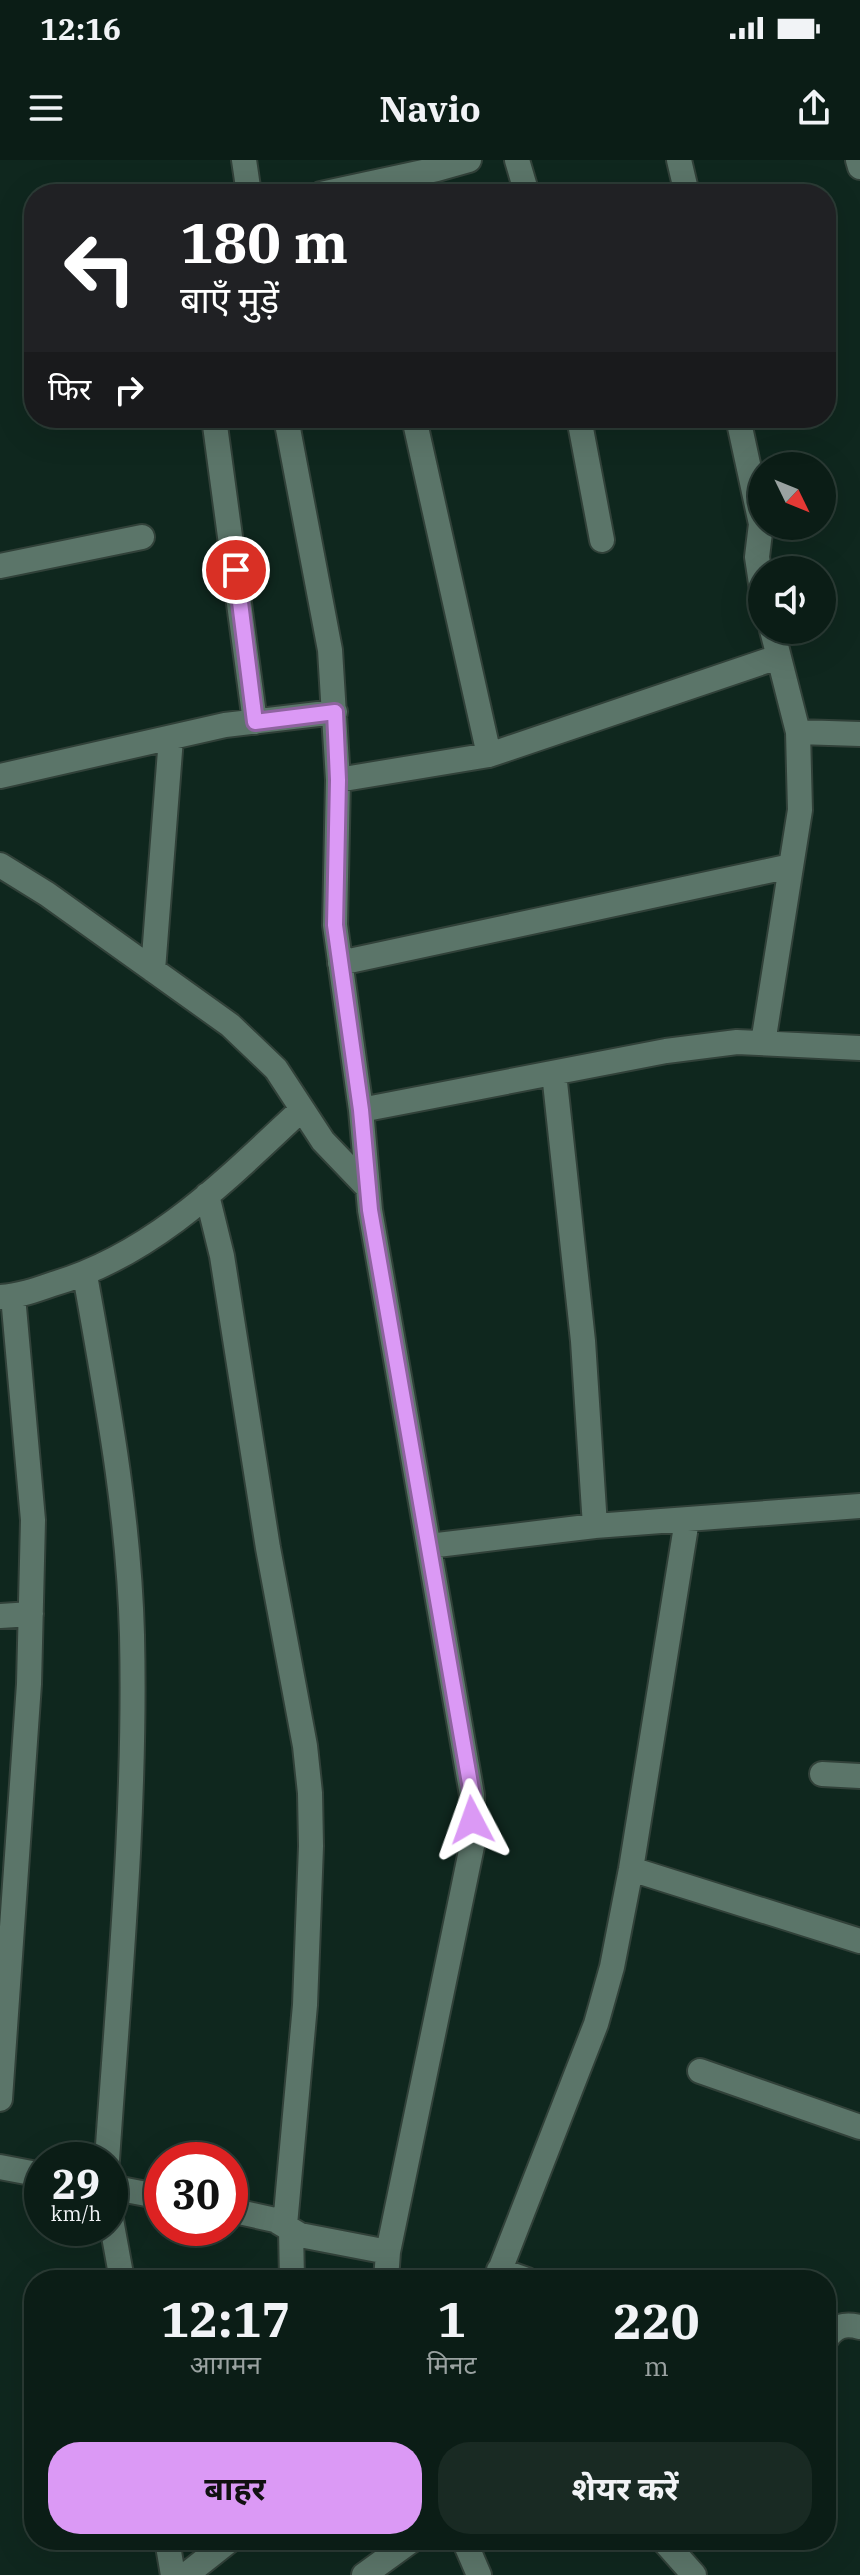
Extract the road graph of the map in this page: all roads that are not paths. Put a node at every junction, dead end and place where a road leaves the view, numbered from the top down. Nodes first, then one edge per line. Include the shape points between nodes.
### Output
1 (244, 160) edge
2 (469, 160) edge
3 (517, 160) edge
4 (679, 160) edge
5 (858, 160) edge
6 (860, 167) edge
7 (245, 184) edge
8 (385, 184) edge
9 (524, 184) edge
10 (685, 184) edge
11 (215, 428) edge
12 (288, 428) edge
13 (416, 428) edge
14 (581, 428) edge
15 (740, 428) edge
16 (142, 537) dead end
17 (602, 540) dead end
18 (757, 556) edge
19 (0, 566) edge
20 (775, 644) edge
21 (778, 657) junction
22 (335, 712) junction
23 (255, 722) junction
24 (798, 732) junction
25 (860, 734) edge
26 (171, 738) junction
27 (489, 755) junction
28 (0, 776) edge
29 (338, 780) junction
30 (0, 865) edge
31 (791, 866) junction
32 (340, 963) junction
33 (153, 970) junction
34 (763, 1043) junction
35 (860, 1048) edge
36 (554, 1073) junction
37 (301, 1110) junction
38 (361, 1110) junction
39 (368, 1188) junction
40 (207, 1195) junction
41 (85, 1275) junction
42 (7, 1296) edge
43 (860, 1506) edge
44 (687, 1520) junction
45 (595, 1526) junction
46 (429, 1546) junction
47 (31, 1614) junction
48 (0, 1616) edge
49 (822, 1774) dead end
50 (860, 1776) edge
51 (631, 1869) junction
52 (860, 1941) edge
53 (3, 1996) edge
54 (700, 2071) dead end
55 (0, 2099) edge
56 (860, 2127) edge
57 (108, 2142) edge
58 (0, 2167) edge
59 (24, 2172) edge
60 (248, 2214) edge
61 (288, 2228) junction
62 (116, 2246) edge
63 (388, 2252) junction
64 (120, 2270) edge
65 (291, 2270) edge
66 (387, 2270) edge
67 (500, 2270) edge
68 (860, 2327) edge
69 (836, 2328) edge
70 (169, 2550) edge
71 (217, 2550) edge
72 (398, 2550) edge
73 (468, 2550) edge
74 (672, 2550) edge
75 (173, 2575) edge
76 (186, 2575) edge
77 (364, 2575) edge
78 (479, 2575) edge
79 (694, 2575) edge

1 - 7 street
2 - 8 street
3 - 9 street
4 - 10 street
5 - 6 street
11 - 23 street
12 - 22 street via 330,650
13 - 27 street
14 - 17 street
15 - 18 street via 761,524
16 - 19 street
20 - 21 street
21 - 24 street
21 - 27 street
22 - 23 street
22 - 29 street
23 - 26 street
24 - 25 street
24 - 31 street via 800,810
26 - 28 street
26 - 33 street
27 - 29 street
29 - 32 street via 335,925
30 - 33 street
31 - 32 street
31 - 34 street
32 - 38 street
33 - 37 street via 254,1046 276,1069
34 - 35 street
34 - 36 street via 666,1051
36 - 38 street
36 - 45 street via 583,1341
37 - 39 street
37 - 40 street
38 - 39 street
39 - 46 street
40 - 41 street via 133,1251
40 - 61 street via 222,1256 310,1793 305,2005
41 - 42 street
41 - 57 street via 115,1446 132,1633 124,1905
42 - 47 street via 33,1520
43 - 44 street
44 - 45 street
44 - 51 street
45 - 46 street
46 - 63 street via 472,1795 472,1846
47 - 48 street
47 - 53 street
49 - 50 street
51 - 52 street
51 - 67 street via 596,2024
53 - 55 street
54 - 56 street
58 - 59 street
60 - 61 street
61 - 63 street via 308,2237
61 - 65 street
62 - 64 street
63 - 66 street
68 - 69 street
70 - 75 street
71 - 76 street
72 - 77 street
73 - 78 street
74 - 79 street

